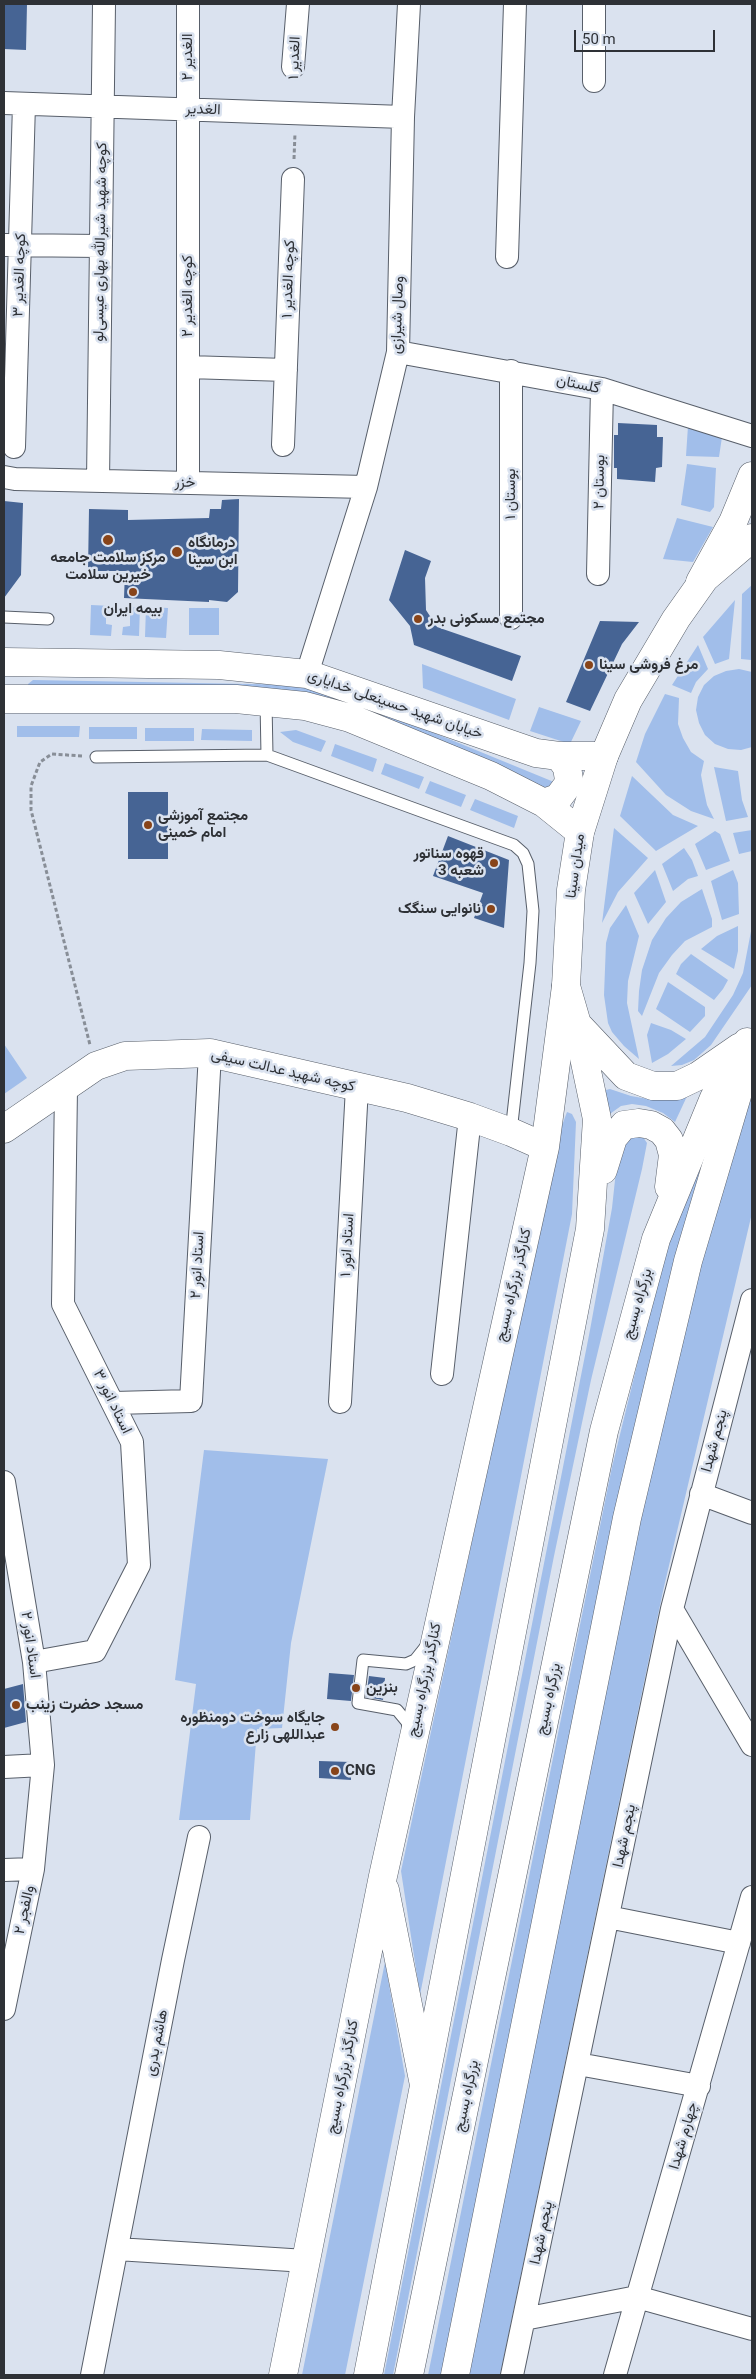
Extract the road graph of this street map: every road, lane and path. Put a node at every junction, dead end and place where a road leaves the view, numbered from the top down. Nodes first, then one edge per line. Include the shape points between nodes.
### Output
1 (104, 4) edge
2 (188, 4) edge
3 (298, 4) edge
4 (409, 4) edge
5 (515, 4) edge
6 (594, 4) edge
7 (293, 67) dead end
8 (594, 81) dead end
9 (14, 104) edge
10 (103, 107) junction
11 (188, 110) junction
12 (295, 113) junction
13 (403, 116) junction
14 (293, 180) joint
15 (12, 245) edge
16 (101, 246) junction
17 (507, 257) dead end
18 (398, 352) junction
19 (188, 367) junction
20 (286, 370) junction
21 (511, 371) junction
22 (602, 389) junction
23 (752, 436) edge
24 (283, 445) dead end
25 (14, 447) dead end
26 (752, 476) edge
27 (4, 477) edge
28 (98, 481) junction
29 (188, 483) junction
30 (366, 487) junction
31 (750, 543) edge
32 (598, 574) dead end
33 (686, 605) junction
34 (4, 617) edge
35 (48, 618) dead end
36 (511, 618) dead end
37 (4, 662) edge
38 (307, 674) junction
39 (4, 699) edge
40 (266, 702) junction
41 (267, 755) junction
42 (559, 756) junction
43 (604, 756) junction
44 (96, 757) joint
45 (544, 803) junction
46 (580, 832) junction
47 (566, 986) junction
48 (577, 1024) junction
49 (750, 1040) edge
50 (210, 1053) junction
51 (96, 1066) junction
52 (66, 1088) junction
53 (357, 1088) junction
54 (470, 1117) junction
55 (4, 1129) edge
56 (511, 1132) junction
57 (544, 1147) junction
58 (590, 1229) junction
59 (656, 1240) junction
60 (752, 1300) edge
61 (442, 1374) dead end
62 (340, 1402) dead end
63 (114, 1404) junction
64 (4, 1482) edge
65 (701, 1494) junction
66 (752, 1514) edge
67 (672, 1608) junction
68 (434, 1636) junction
69 (34, 1662) junction
70 (752, 1745) edge
71 (411, 1747) junction
72 (43, 1765) junction
73 (4, 1767) edge
74 (199, 1837) dead end
75 (33, 1869) junction
76 (4, 1870) edge
77 (383, 1876) junction
78 (752, 1897) edge
79 (608, 1917) junction
80 (745, 1936) edge
81 (4, 2009) edge
82 (578, 2064) junction
83 (424, 2085) junction
84 (698, 2086) junction
85 (117, 2249) junction
86 (306, 2261) junction
87 (637, 2297) junction
88 (524, 2319) junction
89 (752, 2329) edge
90 (92, 2375) edge
91 (283, 2375) edge
92 (368, 2375) edge
93 (409, 2375) edge
94 (455, 2375) edge
95 (512, 2375) edge
96 (615, 2375) edge

1 - 10 street, کوچه شهید شیرالله بهاری عیسی‌لو
2 - 11 street, ۲ الغدیر
3 - 7 street, الغدیر ۱
4 - 13 street, وصال شیرازی
5 - 17 street
6 - 8 street
9 - 10 street, الغدیر
9 - 15 street, کوچه الغدیر ۳
10 - 11 street, الغدیر
10 - 16 street, کوچه شهید شیرالله بهاری عیسی‌لو
11 - 12 street, الغدیر
11 - 19 street, کوچه الغدیر ۲
12 - 13 street, الغدیر
12 - 14 path
13 - 18 street, وصال شیرازی
14 - 20 street, کوچه الغدیر ۱
15 - 16 street
15 - 25 street, کوچه الغدیر ۳
16 - 28 street, کوچه شهید شیرالله بهاری عیسی‌لو
18 - 21 street, گلستان
18 - 30 street, وصال شیرازی
19 - 20 street
19 - 29 street, کوچه الغدیر ۲
20 - 24 street, کوچه الغدیر ۱
21 - 22 street, گلستان
21 - 36 street, بوستان ۱
22 - 23 street, گلستان
22 - 32 street, بوستان ۲
26 - 33 main road via 733,522
27 - 28 street, خزر
28 - 29 street, خزر
29 - 30 street, خزر
30 - 38 street, وصال شیرازی
31 - 33 main road, میدان سینا via 706,578
33 - 43 main road, میدان سینا via 628,700
34 - 35 lane
37 - 38 main road, خیابان شهید حسینعلی خدایاری via 219,665
38 - 42 main road, خیابان شهید حسینعلی خدایاری via 511,745
39 - 40 main road, خیابان شهید حسینعلی خدایاری via 236,699
40 - 41 lane
40 - 45 main road, خیابان شهید حسینعلی خدایاری via 305,706 350,718 491,776
41 - 44 lane
41 - 56 lane via 514,845 523,853 528,864 533,912
42 - 43 main road, خیابان شهید حسینعلی خدایاری
42 - 45 main road via 567,767 569,780 558,798
43 - 46 main road, میدان سینا
44 - 51 path via 52,754 40,762 31,786 31,810
45 - 46 main road, خیابان شهید حسینعلی خدایاری
46 - 47 main road, میدان سینا via 571,890
47 - 48 main road, میدان سینا
47 - 57 main road, کنارگذر بزرگراه بسیج
48 - 49 main road, میدان سینا via 626,1076 653,1086 677,1086 698,1076
48 - 58 main road via 597,1119
49 - 59 main road, بزرگراه بسیج via 714,1098
49 - 94 main road via 688,1261 627,1518
50 - 51 main road, کوچه شهید عدالت سیفی via 125,1056
50 - 53 main road, کوچه شهید عدالت سیفی
50 - 63 street, استاد انور ۲ via 191,1402
51 - 52 main road, کوچه شهید عدالت سیفی
52 - 55 main road, کوچه شهید عدالت سیفی
52 - 63 street, استاد انور ۳ via 63,1304
53 - 54 main road, کوچه شهید عدالت سیفی via 407,1098
53 - 62 street, استاد انور ۱
54 - 56 main road, کوچه شهید عدالت سیفی
54 - 61 street
56 - 57 main road, کوچه شهید عدالت سیفی
57 - 68 main road, کنارگذر بزرگراه بسیج
58 - 59 main road via 613,1138 624,1125 651,1125 666,1136 673,1154 670,1184
58 - 83 main road
59 - 93 main road, بزرگراه بسیج via 602,1441
60 - 65 street, پنجم شهدا
63 - 69 street, استاد انور ۳ via 132,1442 139,1565 95,1651
64 - 69 street, استاد انور ۲
65 - 66 street
65 - 67 street, پنجم شهدا
67 - 70 street
67 - 79 street, پنجم شهدا
68 - 71 main road, کنارگذر بزرگراه بسیج
68 - 71 lane via 415,1660 406,1664 363,1660 358,1703 398,1710 407,1722
69 - 72 street, استاد انور ۲
71 - 77 main road, کنارگذر بزرگراه بسیج
72 - 73 street
72 - 75 street, استاد انور ۲
74 - 85 street, هاشم بدری
75 - 76 street
75 - 81 street, والفجر ۲
77 - 83 main road
77 - 86 main road, کنارگذر بزرگراه بسیج
78 - 80 street, چهارم شهدا
79 - 80 street
79 - 82 street, پنجم شهدا
80 - 84 street, چهارم شهدا
82 - 84 street
82 - 88 street, پنجم شهدا
83 - 92 main road
84 - 87 street, چهارم شهدا
85 - 86 street
85 - 90 street, هاشم بدری
86 - 91 main road, کنارگذر بزرگراه بسیج
87 - 88 street
87 - 89 street
87 - 96 street, چهارم شهدا
88 - 95 street, پنجم شهدا

